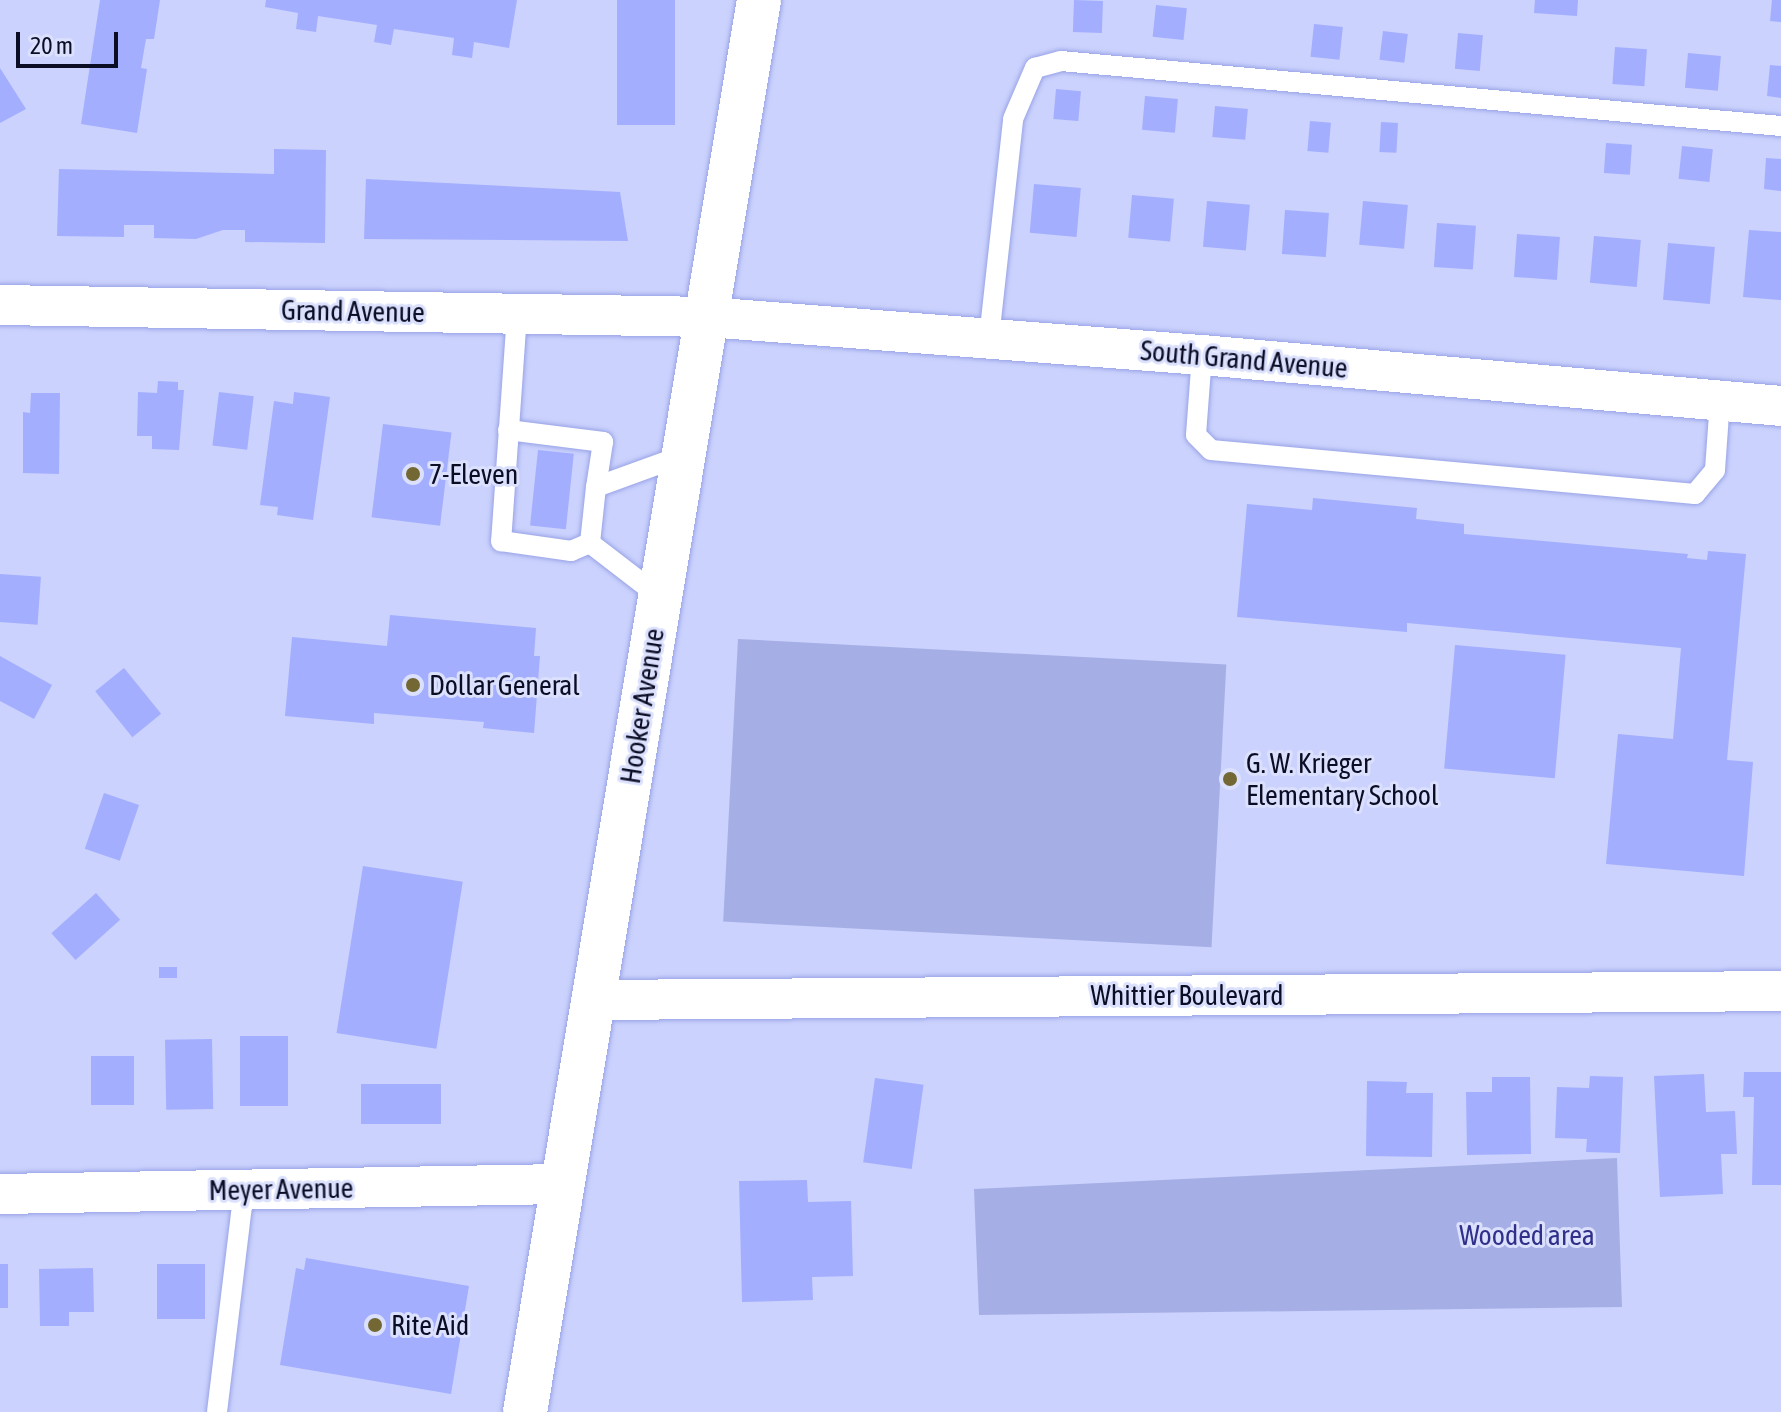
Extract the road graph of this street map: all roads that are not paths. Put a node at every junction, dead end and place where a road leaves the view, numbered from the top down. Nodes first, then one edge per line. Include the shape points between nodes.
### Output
1 (759, 0) edge
2 (1781, 126) edge
3 (0, 305) edge
4 (517, 314) junction
5 (707, 317) junction
6 (989, 338) junction
7 (1202, 355) junction
8 (1720, 401) junction
9 (1781, 406) edge
10 (508, 430) junction
11 (684, 455) junction
12 (596, 487) junction
13 (590, 543) junction
14 (660, 597) junction
15 (1781, 991) edge
16 (593, 1000) junction
17 (563, 1184) junction
18 (244, 1190) junction
19 (0, 1194) edge
20 (217, 1412) edge
21 (525, 1412) edge

1 - 5 street, Hooker Avenue
2 - 6 lane via 1061,61 1035,68 1013,119
3 - 4 street, Grand Avenue
4 - 5 street, Grand Avenue
4 - 10 lane
5 - 6 street, South Grand Avenue
5 - 11 street, Hooker Avenue
6 - 7 street, South Grand Avenue
7 - 8 street, South Grand Avenue
7 - 8 lane via 1196,435 1211,450 1695,494 1715,470
8 - 9 street, South Grand Avenue
10 - 12 lane via 603,442
10 - 13 lane via 501,541 571,551
11 - 12 lane
11 - 14 street, Hooker Avenue
12 - 13 lane
13 - 14 lane
14 - 16 street, Hooker Avenue
15 - 16 street, Whittier Boulevard
16 - 17 street, Hooker Avenue
17 - 18 street, Meyer Avenue
17 - 21 street, Hooker Avenue
18 - 19 street, Meyer Avenue
18 - 20 lane

